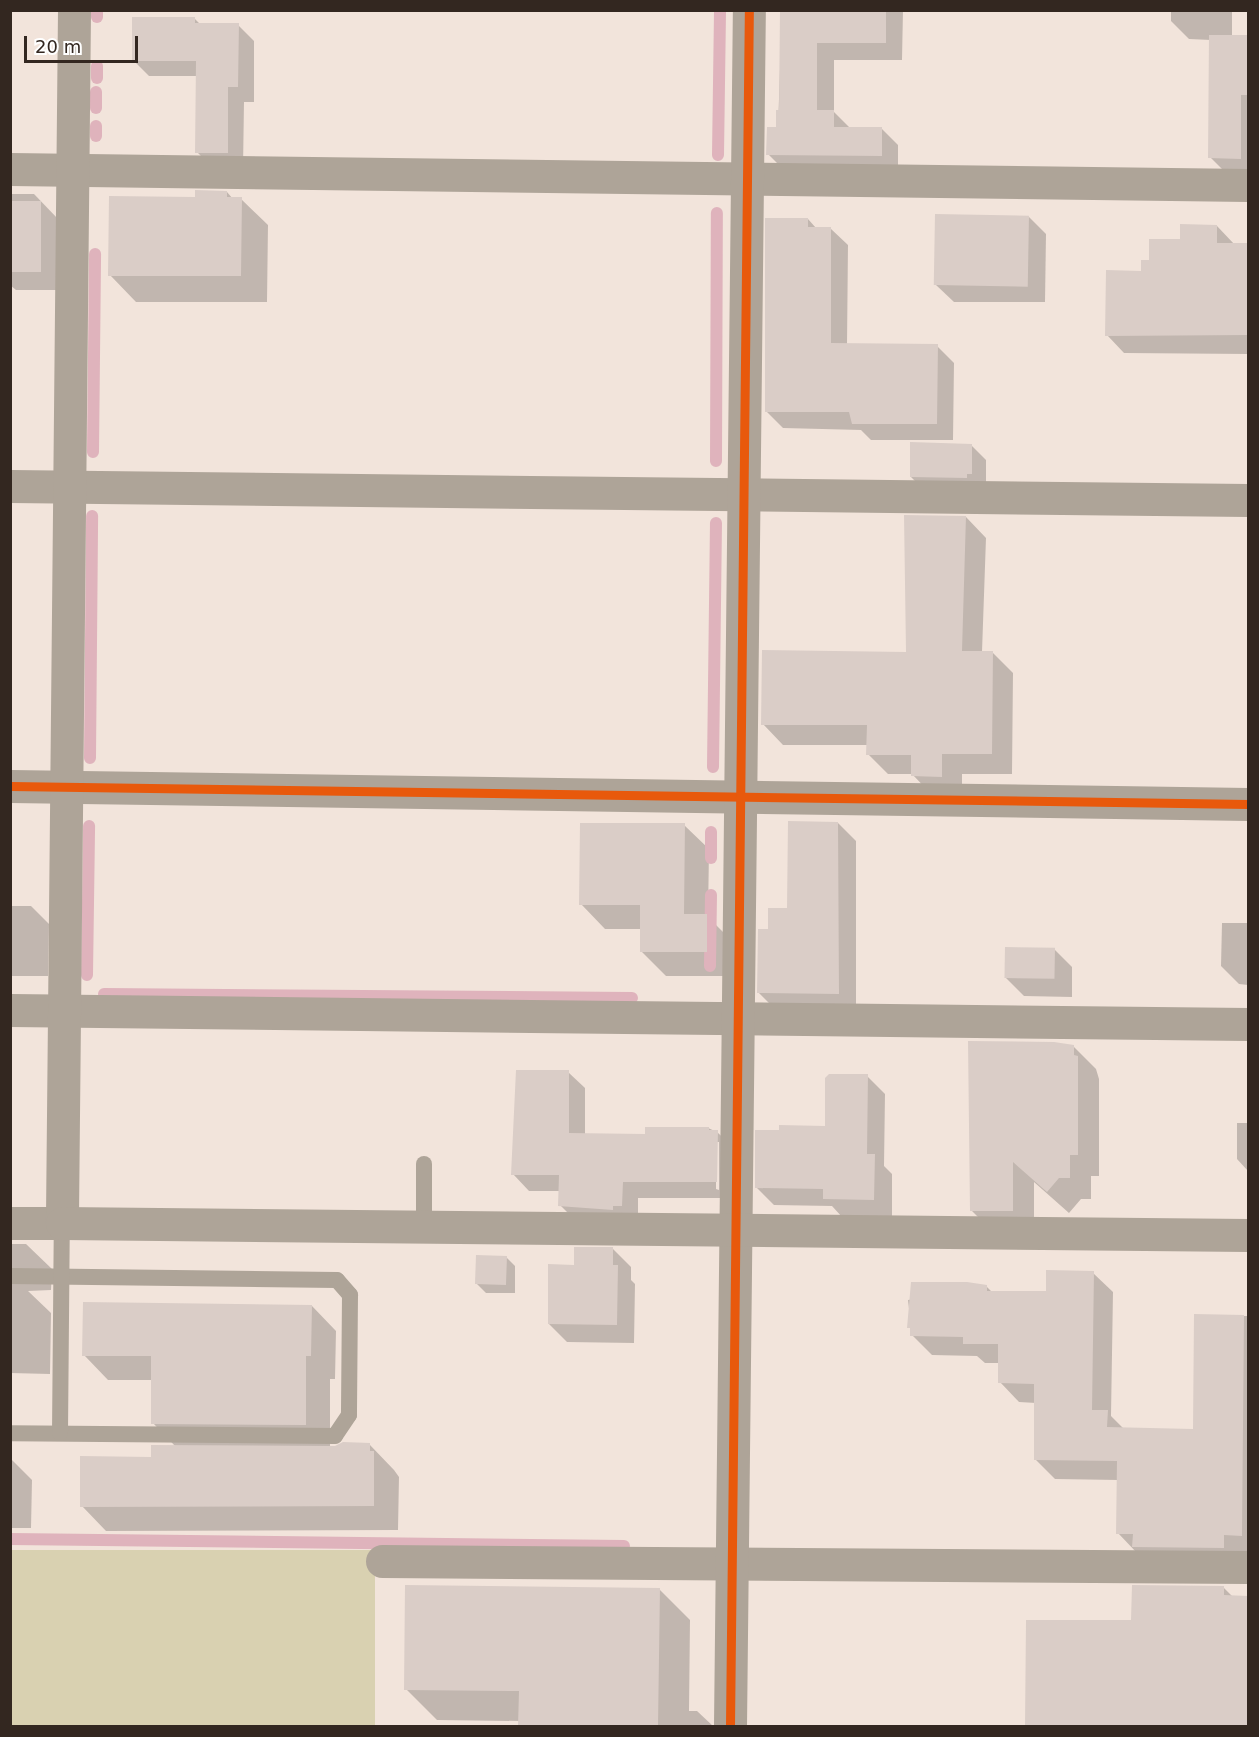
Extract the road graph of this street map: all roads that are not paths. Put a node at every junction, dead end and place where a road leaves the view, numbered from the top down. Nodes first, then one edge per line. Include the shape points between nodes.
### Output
1 (74, 10) edge
2 (748, 10) edge
3 (10, 169) edge
4 (73, 170) junction
5 (747, 179) junction
6 (1248, 185) edge
7 (10, 486) edge
8 (70, 487) junction
9 (743, 494) junction
10 (1248, 500) edge
11 (10, 786) edge
12 (67, 786) junction
13 (739, 796) junction
14 (1248, 804) edge
15 (10, 1010) edge
16 (64, 1010) junction
17 (737, 1020) junction
18 (1248, 1024) edge
19 (424, 1164) dead end
20 (10, 1223) edge
21 (62, 1223) junction
22 (423, 1228) junction
23 (735, 1232) junction
24 (1248, 1235) edge
25 (10, 1276) edge
26 (62, 1277) junction
27 (10, 1433) edge
28 (60, 1433) junction
29 (382, 1561) dead end
30 (732, 1565) junction
31 (1248, 1567) edge
32 (730, 1726) edge

1 - 4 street
2 - 5 street
3 - 4 street
4 - 5 street
4 - 8 street
5 - 6 street
5 - 9 street
7 - 8 street
8 - 9 street
8 - 12 street
9 - 10 street
9 - 13 street
11 - 12 street
12 - 13 street
12 - 16 street
13 - 14 street
13 - 17 street
15 - 16 street
16 - 17 street
16 - 21 street
17 - 18 street
17 - 23 street
19 - 22 lane
20 - 21 street
21 - 22 street
21 - 26 lane
22 - 23 street
23 - 24 street
23 - 30 street
25 - 26 lane
26 - 28 lane
26 - 28 lane via 337,1280 350,1294 349,1415 335,1436
27 - 28 lane
29 - 30 street
30 - 31 street
30 - 32 street

